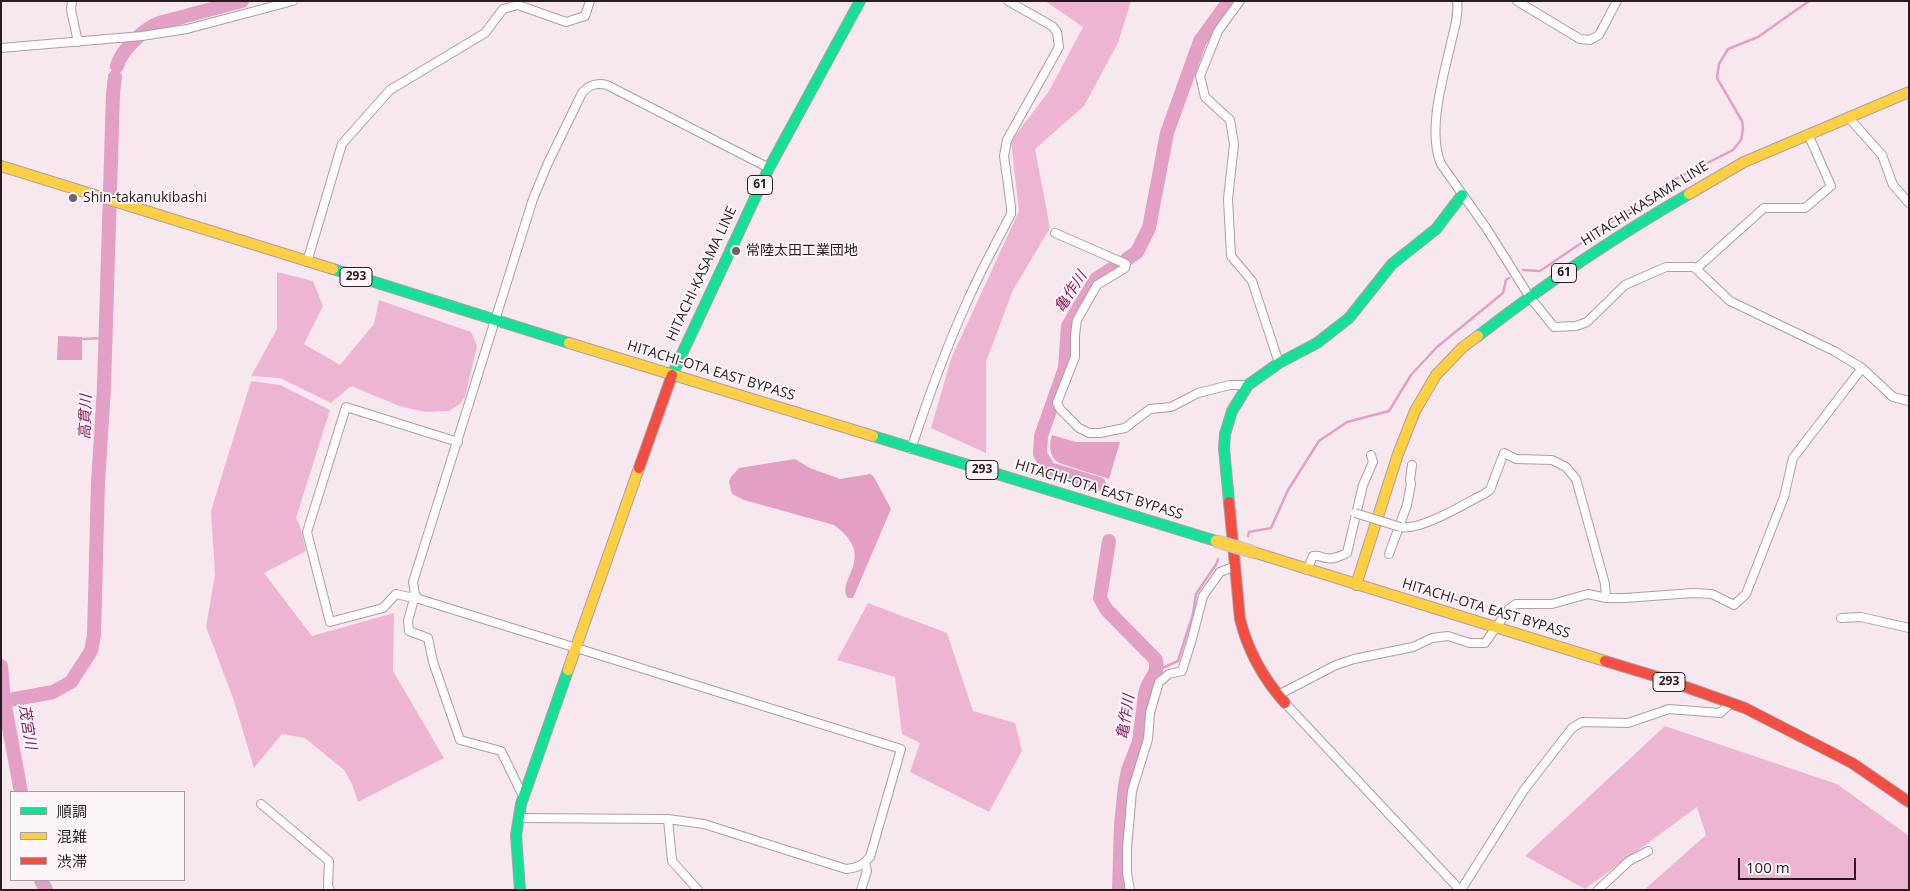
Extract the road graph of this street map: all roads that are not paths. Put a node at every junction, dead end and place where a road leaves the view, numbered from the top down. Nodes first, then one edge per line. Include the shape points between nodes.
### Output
1 (72, 1) edge
2 (293, 1) edge
3 (590, 1) edge
4 (860, 1) edge
5 (1008, 1) edge
6 (1240, 1) edge
7 (1457, 1) edge
8 (1517, 1) edge
9 (1617, 1) edge
10 (78, 42) junction
11 (1, 48) edge
12 (1909, 92) edge
13 (1848, 117) junction
14 (1808, 134) junction
15 (1, 166) edge
16 (768, 168) junction
17 (1462, 195) junction
18 (1909, 203) edge
19 (1056, 234) dead end
20 (306, 262) junction
21 (1696, 269) junction
22 (1529, 296) junction
23 (496, 321) junction
24 (1279, 363) junction
25 (1862, 368) junction
26 (672, 375) junction
27 (1248, 386) junction
28 (1909, 401) edge
29 (458, 442) junction
30 (911, 448) junction
31 (1371, 455) dead end
32 (1412, 465) dead end
33 (1355, 513) junction
34 (1400, 527) junction
35 (1389, 554) dead end
36 (1236, 566) junction
37 (1308, 570) junction
38 (1356, 585) junction
39 (415, 595) junction
40 (1606, 598) junction
41 (1841, 618) dead end
42 (1497, 628) junction
43 (1909, 628) edge
44 (576, 648) junction
45 (1281, 699) junction
46 (1730, 704) junction
47 (523, 796) junction
48 (1909, 802) edge
49 (262, 804) dead end
50 (518, 818) junction
51 (668, 819) junction
52 (1648, 851) dead end
53 (865, 863) junction
54 (330, 890) edge
55 (520, 890) edge
56 (698, 890) edge
57 (861, 890) edge
58 (1130, 890) edge
59 (1461, 890) edge
60 (1598, 890) edge

1 - 10 street
2 - 10 street via 187,29
3 - 20 street via 585,16 566,22 518,5 503,10 484,33 390,90 342,144
4 - 16 main road, HITACHI-KASAMA LINE / 61
5 - 30 street via 1052,26 1059,47 1007,140 1004,156 1011,214 957,324
6 - 24 street via 1218,31 1200,76 1205,97 1230,120 1234,144 1228,199 1231,256 1252,282
7 - 17 street via 1434,144 1441,164
8 - 9 street via 1580,40 1600,35
10 - 11 street
12 - 13 main road, HITACHI-KASAMA LINE / 61
13 - 14 main road, HITACHI-KASAMA LINE / 61
13 - 18 street via 1882,155 1893,185
14 - 21 street via 1831,186 1805,208 1764,208
14 - 22 main road, HITACHI-KASAMA LINE / 61 via 1744,162 1659,210
15 - 20 main road, HITACHI-OTA EAST BYPASS / 293
16 - 23 street via 607,85 587,87 533,199
16 - 26 main road, HITACHI-KASAMA LINE / 61
17 - 22 street
17 - 24 main road via 1436,229 1392,264 1349,318 1317,343
19 - 27 street via 1126,264 1125,268 1097,285 1077,320 1075,357 1057,403 1079,428 1094,433 1125,428 1150,409 1171,407 1198,393 1230,384
20 - 23 main road, HITACHI-OTA EAST BYPASS / 293
21 - 22 street via 1666,267 1625,285 1587,322 1576,326 1554,327
21 - 25 street via 1730,301
22 - 38 main road, HITACHI-KASAMA LINE / 61 via 1464,347 1436,375 1415,411 1398,454
23 - 26 main road, HITACHI-OTA EAST BYPASS / 293
23 - 29 street
24 - 27 main road
25 - 28 street via 1893,397
25 - 40 street via 1793,458 1784,497 1750,585 1734,605 1712,594
26 - 30 main road, HITACHI-OTA EAST BYPASS / 293
26 - 44 main road, HITACHI-KASAMA LINE
27 - 36 main road via 1232,411 1225,441
29 - 39 street via 413,582
29 - 39 street via 346,407 307,532 330,622 383,608 396,594
30 - 37 main road, HITACHI-OTA EAST BYPASS / 293, bridge
31 - 33 street via 1373,462
32 - 34 street via 1411,484
33 - 34 street, bridge
33 - 37 street via 1347,553 1330,558 1313,556
34 - 35 street
34 - 40 street via 1421,526 1490,490 1504,454 1516,460 1552,460 1566,467 1576,479
36 - 45 main road via 1244,638 1260,672
36 - 58 street via 1220,572 1203,596 1182,671 1168,674 1159,682 1150,713 1148,739 1132,791 1127,848
37 - 38 main road, HITACHI-OTA EAST BYPASS / 293
38 - 42 main road, HITACHI-OTA EAST BYPASS / 293
39 - 44 street via 419,599
39 - 47 street via 408,620 409,631 428,638 460,740 501,751
40 - 42 street via 1588,594 1552,604 1516,604
41 - 43 street via 1861,617
42 - 45 street via 1485,643 1448,636 1354,659 1336,665
42 - 46 main road, HITACHI-OTA EAST BYPASS / 293 via 1658,677
44 - 47 main road, HITACHI-KASAMA LINE
44 - 53 street via 901,749 870,856
45 - 59 street
46 - 48 main road, HITACHI-OTA EAST BYPASS / 293 via 1745,708 1852,763
46 - 59 street via 1720,713 1669,709 1628,723 1582,722 1572,728 1524,790
47 - 50 main road, HITACHI-KASAMA LINE
49 - 54 street via 329,861
50 - 51 street
50 - 55 main road, HITACHI-KASAMA LINE via 516,841
51 - 53 street via 704,824 846,869
51 - 56 street via 672,861
52 - 60 street via 1629,861
53 - 57 street via 867,871

